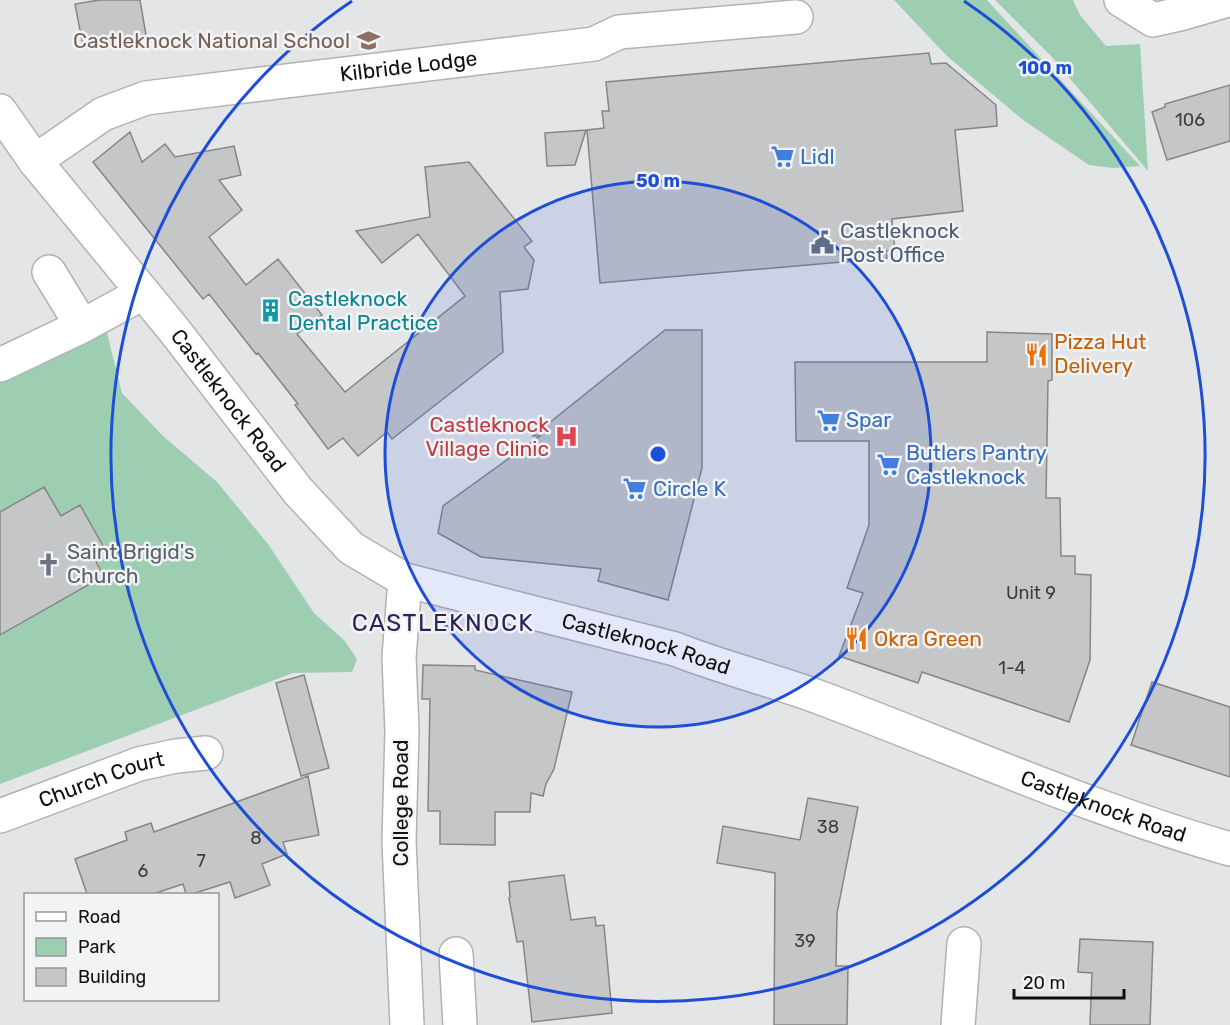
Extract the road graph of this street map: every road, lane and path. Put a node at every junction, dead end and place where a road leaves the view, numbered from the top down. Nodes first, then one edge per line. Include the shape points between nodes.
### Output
1 (1121, 0) edge
2 (1228, 0) edge
3 (796, 17) dead end
4 (0, 111) edge
5 (36, 161) junction
6 (49, 272) dead end
7 (143, 292) junction
8 (82, 326) junction
9 (0, 365) edge
10 (405, 580) junction
11 (206, 753) dead end
12 (0, 816) edge
13 (1230, 849) edge
14 (964, 944) dead end
15 (456, 954) dead end
16 (407, 1025) edge
17 (460, 1025) edge
18 (958, 1025) edge

1 - 2 street via 1153,20
3 - 5 street, Kilbride Lodge via 619,32 594,44 146,98 103,114
4 - 5 street, Castleknock Road
5 - 7 street, Castleknock Road
6 - 8 street
7 - 8 street
7 - 10 street, Castleknock Road via 310,507 351,548
8 - 9 street
10 - 13 street, Castleknock Road via 675,649 819,697 1080,798
10 - 16 street, College Road via 399,657 399,841
11 - 12 street, Church Court via 139,764
14 - 18 street
15 - 17 street

